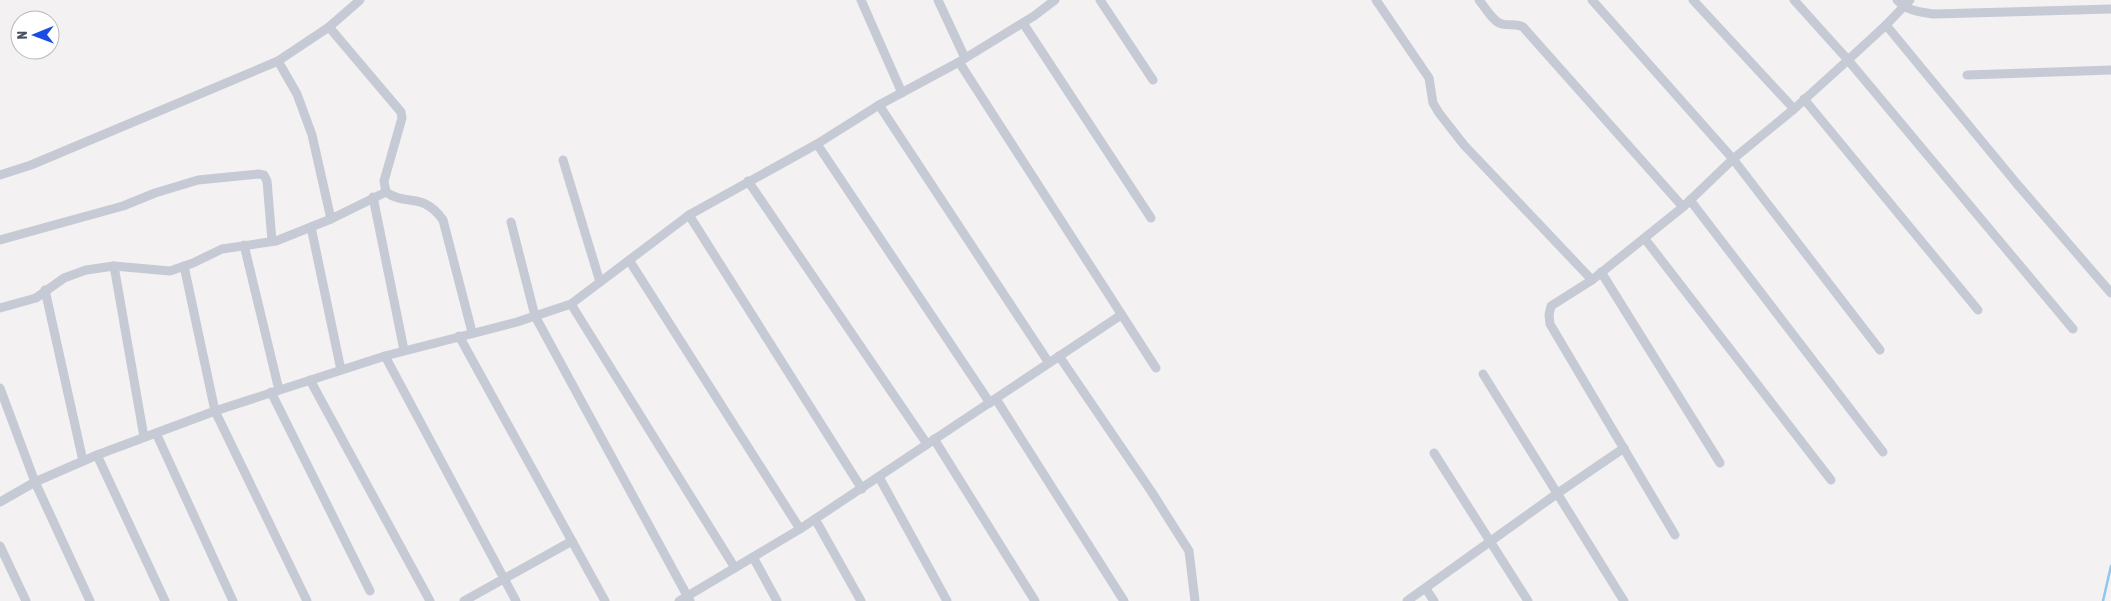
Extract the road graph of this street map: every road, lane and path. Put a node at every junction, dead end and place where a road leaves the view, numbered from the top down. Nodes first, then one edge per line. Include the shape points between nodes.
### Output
1 (360, 0) edge
2 (860, 0) edge
3 (938, 0) edge
4 (1056, 0) edge
5 (1100, 0) edge
6 (1376, 0) edge
7 (1479, 0) edge
8 (1592, 0) edge
9 (1693, 0) edge
10 (1794, 0) edge
11 (1903, 2) edge
12 (2111, 9) edge
13 (1023, 23) junction
14 (1886, 25) junction
15 (329, 28) junction
16 (278, 60) junction
17 (962, 60) junction
18 (1848, 60) junction
19 (2111, 70) edge
20 (1967, 75) dead end
21 (1153, 80) dead end
22 (902, 93) junction
23 (1804, 99) junction
24 (879, 105) junction
25 (1794, 109) junction
26 (817, 144) junction
27 (1733, 159) junction
28 (563, 160) dead end
29 (0, 175) edge
30 (748, 181) junction
31 (386, 192) junction
32 (373, 197) junction
33 (1687, 203) junction
34 (689, 215) junction
35 (1151, 218) dead end
36 (331, 219) junction
37 (511, 222) dead end
38 (312, 227) junction
39 (1645, 238) junction
40 (0, 240) edge
41 (272, 241) junction
42 (244, 245) junction
43 (629, 260) junction
44 (114, 266) junction
45 (184, 266) junction
46 (1601, 272) junction
47 (1592, 280) junction
48 (600, 282) junction
49 (45, 290) junction
50 (2111, 293) edge
51 (571, 304) junction
52 (0, 308) edge
53 (1978, 310) dead end
54 (1121, 315) junction
55 (534, 316) junction
56 (2073, 329) dead end
57 (472, 332) junction
58 (459, 336) junction
59 (404, 350) junction
60 (1880, 350) dead end
61 (386, 356) junction
62 (1059, 356) junction
63 (1049, 363) junction
64 (1156, 368) dead end
65 (341, 370) junction
66 (1483, 374) dead end
67 (310, 380) junction
68 (0, 388) edge
69 (275, 391) junction
70 (993, 401) junction
71 (215, 411) junction
72 (156, 433) junction
73 (144, 437) junction
74 (930, 441) junction
75 (1624, 448) junction
76 (1883, 452) dead end
77 (1434, 453) dead end
78 (97, 455) junction
79 (83, 460) junction
80 (1720, 463) dead end
81 (879, 477) junction
82 (1831, 480) dead end
83 (35, 482) junction
84 (862, 489) junction
85 (1558, 493) junction
86 (0, 502) edge
87 (815, 519) junction
88 (800, 529) junction
89 (1675, 535) dead end
90 (572, 541) junction
91 (1490, 542) junction
92 (0, 546) edge
93 (753, 557) junction
94 (735, 568) junction
95 (504, 579) junction
96 (1426, 589) junction
97 (370, 591) dead end
98 (689, 598) edge
99 (26, 601) edge
100 (90, 601) edge
101 (165, 601) edge
102 (233, 601) edge
103 (306, 601) edge
104 (430, 601) edge
105 (464, 601) edge
106 (516, 601) edge
107 (605, 601) edge
108 (679, 601) edge
109 (777, 601) edge
110 (861, 601) edge
111 (947, 601) edge
112 (1035, 601) edge
113 (1124, 601) edge
114 (1195, 601) edge
115 (1408, 601) edge
116 (1434, 601) edge
117 (1528, 601) edge
118 (1624, 601) edge

1 - 15 street
2 - 22 street
3 - 17 street
4 - 13 street
5 - 21 street
6 - 47 street via 1429,78 1433,102 1439,114 1464,145
7 - 33 street via 1498,22 1523,27
8 - 27 street
9 - 25 street
10 - 18 street
11 - 12 street via 1915,11 1934,14
11 - 14 street
13 - 17 street
13 - 35 street
14 - 18 street
14 - 50 street
15 - 16 street
15 - 31 street via 401,112 384,181
16 - 29 street
16 - 36 street via 297,94 312,135
17 - 22 street
17 - 54 street
18 - 23 street
18 - 56 street
19 - 20 street
22 - 24 street
23 - 25 street
23 - 53 street
24 - 26 street
24 - 63 street
25 - 27 street
26 - 30 street
26 - 70 street
27 - 33 street
27 - 60 street
28 - 48 street
30 - 34 street
30 - 74 street
31 - 32 street
31 - 57 street via 391,196 423,202 443,220
32 - 36 street
32 - 59 street
33 - 39 street
33 - 76 street
34 - 43 street
34 - 84 street
36 - 38 street
37 - 55 street
38 - 41 street
38 - 65 street
39 - 46 street
39 - 82 street
40 - 41 street via 123,206 198,180 258,174 264,175 266,181
41 - 42 street
42 - 45 street via 222,249
42 - 69 street
43 - 48 street
43 - 88 street
44 - 45 street via 170,271
44 - 49 street via 86,270
44 - 73 street
45 - 71 street
46 - 47 street
46 - 80 street
47 - 75 street via 1551,306 1550,324
48 - 51 street
49 - 52 street via 36,298
49 - 79 street
51 - 55 street
51 - 94 street
54 - 62 street
54 - 64 street
55 - 57 street
55 - 98 street
57 - 58 street
58 - 59 street
58 - 90 street
59 - 61 street
61 - 65 street
61 - 95 street
62 - 63 street
62 - 114 street via 1189,551
63 - 70 street
65 - 67 street
66 - 85 street
67 - 69 street
67 - 104 street
68 - 83 street
69 - 71 street
69 - 97 street
70 - 74 street
70 - 113 street
71 - 72 street
71 - 103 street
72 - 73 street
72 - 102 street
73 - 78 street
74 - 81 street
74 - 112 street
75 - 85 street
75 - 89 street
77 - 91 street
78 - 79 street
78 - 101 street
79 - 83 street
81 - 84 street
81 - 111 street
83 - 86 street
83 - 100 street
84 - 87 street
85 - 91 street
85 - 118 street
87 - 88 street
87 - 110 street
88 - 93 street
90 - 95 street
90 - 107 street
91 - 96 street
91 - 117 street
92 - 99 street
93 - 94 street
93 - 109 street
94 - 98 street
95 - 105 street
95 - 106 street
96 - 115 street
96 - 116 street
98 - 108 street

